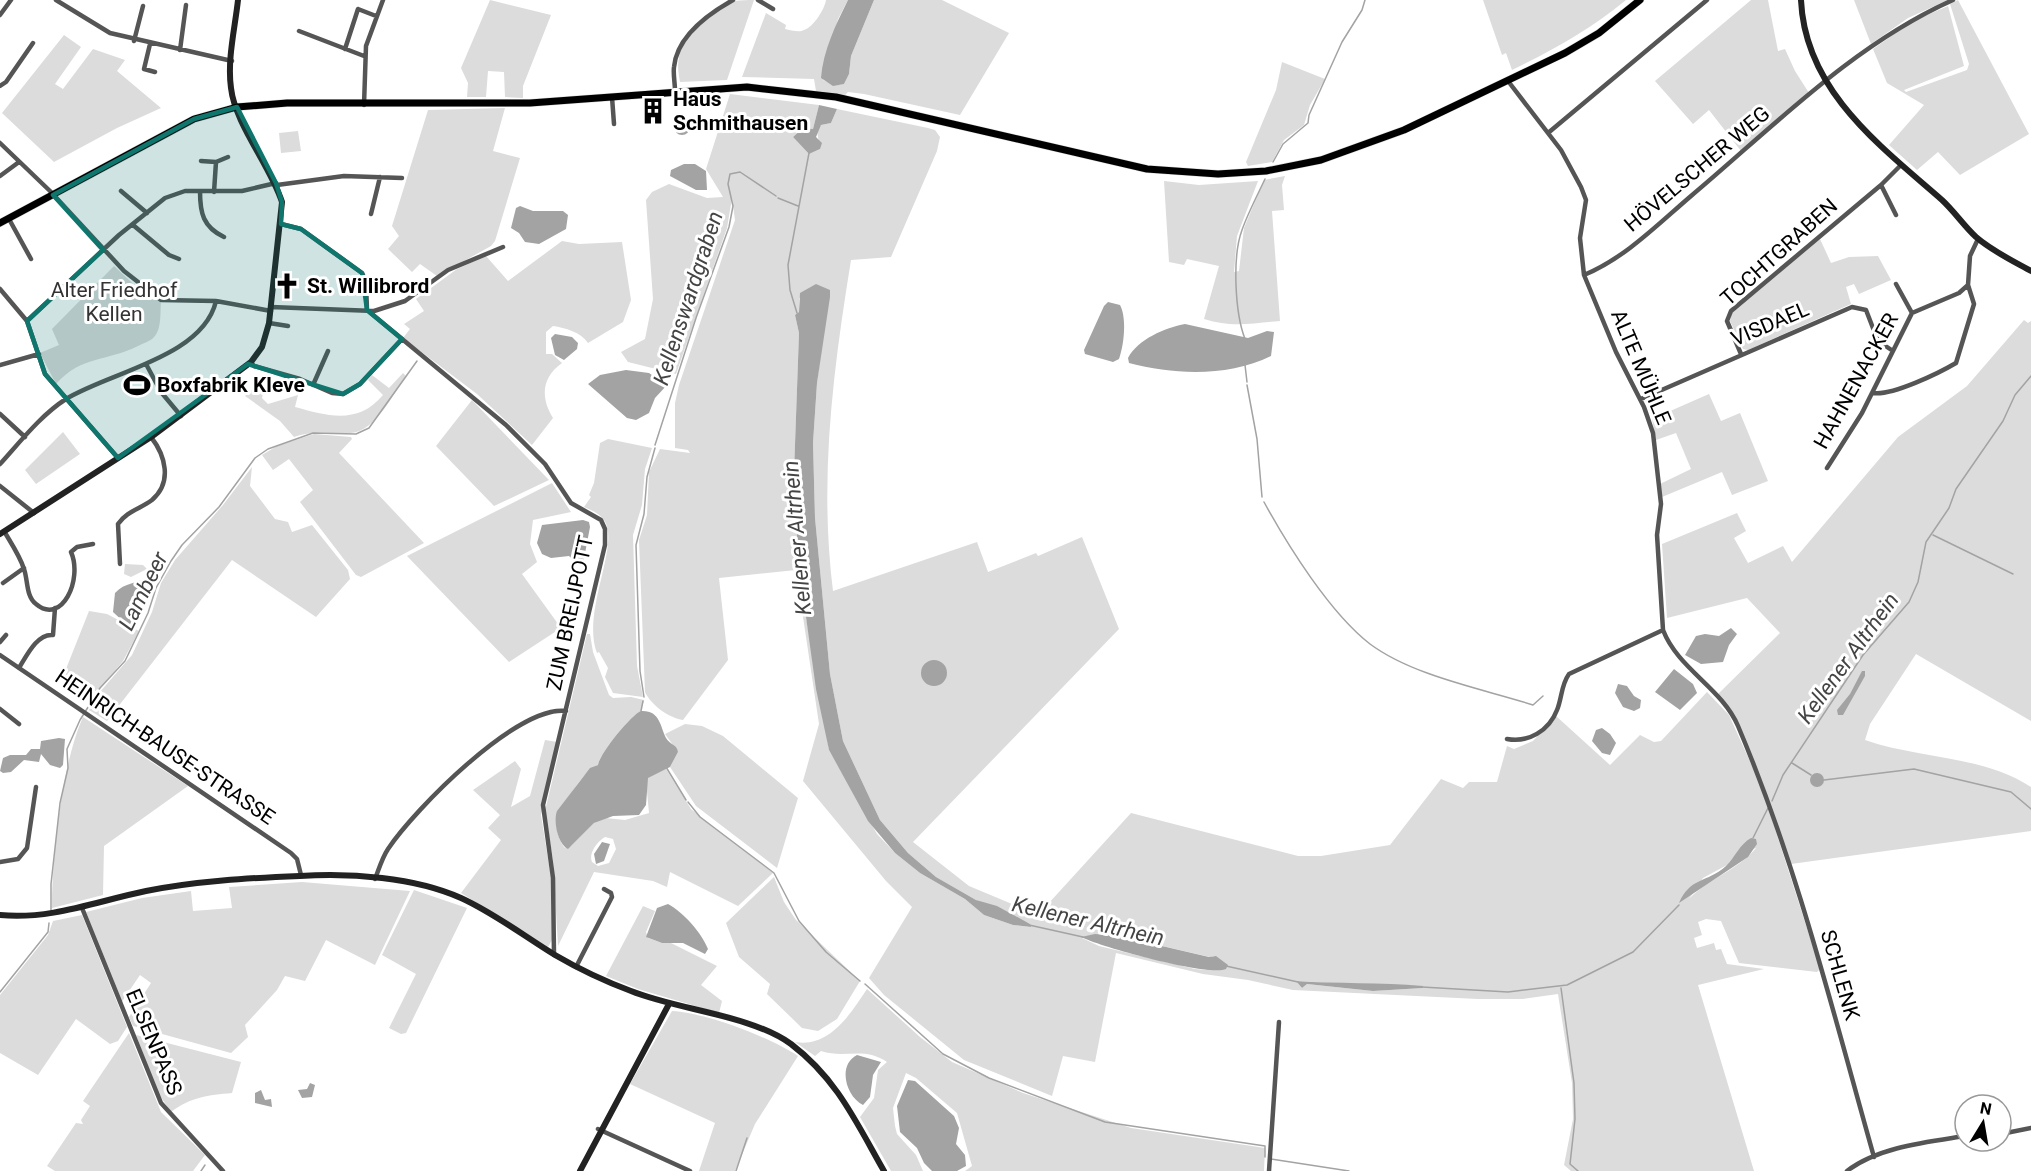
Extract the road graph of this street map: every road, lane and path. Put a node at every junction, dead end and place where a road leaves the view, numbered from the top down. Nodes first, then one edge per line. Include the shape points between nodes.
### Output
1 (11, 0) edge
2 (56, 0) edge
3 (68, 0) edge
4 (238, 0) edge
5 (383, 0) edge
6 (733, 0) edge
7 (758, 0) edge
8 (1640, 0) edge
9 (1707, 0) edge
10 (1801, 0) edge
11 (1953, 0) edge
12 (186, 5) dead end
13 (64, 6) junction
14 (143, 6) dead end
15 (773, 9) dead end
16 (0, 15) edge
17 (376, 16) junction
18 (299, 31) dead end
19 (134, 41) junction
20 (33, 43) dead end
21 (150, 44) junction
22 (345, 49) junction
23 (180, 50) junction
24 (364, 56) junction
25 (232, 61) junction
26 (155, 72) dead end
27 (1508, 81) junction
28 (1827, 82) junction
29 (0, 86) edge
30 (675, 91) junction
31 (612, 96) junction
32 (364, 105) junction
33 (246, 106) junction
34 (237, 107) junction
35 (242, 118) junction
36 (614, 124) dead end
37 (1548, 133) junction
38 (0, 143) edge
39 (228, 157) dead end
40 (201, 161) dead end
41 (19, 162) junction
42 (216, 162) junction
43 (1900, 166) junction
44 (0, 176) edge
45 (380, 177) junction
46 (402, 178) dead end
47 (277, 184) junction
48 (1881, 184) junction
49 (121, 191) dead end
50 (200, 191) junction
51 (214, 192) junction
52 (53, 195) junction
53 (147, 213) junction
54 (370, 214) dead end
55 (1896, 215) dead end
56 (9, 219) junction
57 (0, 223) edge
58 (280, 224) junction
59 (133, 225) junction
60 (224, 237) dead end
61 (1978, 239) junction
62 (503, 247) dead end
63 (103, 250) junction
64 (31, 259) dead end
65 (178, 259) dead end
66 (2031, 271) edge
67 (1584, 275) junction
68 (1896, 284) dead end
69 (1968, 285) junction
70 (0, 289) edge
71 (216, 301) junction
72 (271, 309) junction
73 (367, 310) junction
74 (1912, 313) junction
75 (27, 321) junction
76 (269, 323) junction
77 (288, 326) dead end
78 (402, 339) junction
79 (328, 351) dead end
80 (1893, 351) junction
81 (39, 354) junction
82 (1741, 354) junction
83 (251, 362) junction
84 (146, 364) junction
85 (0, 365) edge
86 (313, 385) junction
87 (1873, 393) junction
88 (66, 399) junction
89 (1641, 399) junction
90 (0, 414) edge
91 (181, 416) junction
92 (25, 437) junction
93 (151, 437) junction
94 (118, 458) junction
95 (0, 464) edge
96 (1827, 468) dead end
97 (0, 486) edge
98 (34, 513) junction
99 (2, 533) edge
100 (93, 544) dead end
101 (120, 564) dead end
102 (24, 568) junction
103 (3, 583) dead end
104 (55, 608) junction
105 (1663, 630) junction
106 (6, 634) dead end
107 (0, 642) edge
108 (0, 655) edge
109 (19, 668) junction
110 (0, 709) edge
111 (566, 711) junction
112 (19, 724) dead end
113 (1507, 739) dead end
114 (36, 787) dead end
115 (1769, 804) joint
116 (0, 862) edge
117 (301, 875) junction
118 (375, 879) junction
119 (604, 890) dead end
120 (82, 908) junction
121 (0, 915) edge
122 (554, 955) junction
123 (576, 967) junction
124 (669, 1004) junction
125 (1279, 1022) dead end
126 (2031, 1128) edge
127 (600, 1130) junction
128 (2013, 1132) edge
129 (1953, 1138) edge
130 (1874, 1157) junction
131 (223, 1171) edge
132 (580, 1171) edge
133 (690, 1171) edge
134 (884, 1171) edge
135 (1269, 1171) edge
136 (1847, 1171) edge

1 - 16 street
2 - 13 street
3 - 13 street
4 - 25 street
5 - 17 street
6 - 30 street via 684,40 674,66
7 - 15 street
8 - 27 main road via 1599,33
9 - 37 street
10 - 28 street via 1807,40
11 - 28 street, HÖVELSCHER WEG via 1897,28
12 - 23 street
13 - 19 street via 103,31
14 - 19 street
17 - 22 street via 358,9
17 - 24 street
18 - 22 street
19 - 21 street
20 - 29 street
21 - 23 street
21 - 26 street via 144,69
22 - 24 street
23 - 25 street
24 - 32 street
25 - 34 street via 231,87
27 - 30 main road via 1404,130 1321,160 1246,174 1115,163 889,109 798,92 747,87
27 - 37 street, ALTE MÜHLE
28 - 43 street via 1853,118
28 - 67 street, HÖVELSCHER WEG via 1632,246
30 - 31 main road
31 - 32 main road via 530,103
31 - 36 street
32 - 33 main road
33 - 34 main road
33 - 35 street
34 - 35 street
34 - 52 main road via 194,119
35 - 47 street
37 - 67 street, ALTE MÜHLE via 1574,170 1586,200 1580,238
38 - 41 street
39 - 42 street
40 - 42 street
41 - 44 street
41 - 52 street
42 - 51 street
43 - 48 street, TOCHTGRABEN
43 - 61 street via 1943,201
45 - 46 street
45 - 47 street via 344,176
45 - 54 street
47 - 51 street
47 - 58 street via 282,201
48 - 55 street
48 - 82 street, TOCHTGRABEN via 1731,311 1727,321
49 - 53 street
50 - 51 street
50 - 53 street via 165,198
50 - 60 street via 202,219 213,232
52 - 56 main road
52 - 63 street
53 - 59 street
56 - 57 main road
56 - 64 street
58 - 72 street
58 - 73 street via 301,230 362,273
59 - 63 street
59 - 65 street
61 - 66 street
61 - 69 street via 1970,256
62 - 73 street via 448,270 405,301
63 - 71 street via 160,300
63 - 75 street
67 - 89 street, ALTE MÜHLE
68 - 74 street
69 - 74 street, HAHNENACKER via 1959,293
69 - 87 street via 1974,304 1956,363 1919,381
70 - 75 street
71 - 72 street
71 - 84 street via 204,328
72 - 73 street
72 - 76 street
73 - 78 street, ZUM BREIJPOTT
74 - 80 street, HAHNENACKER
75 - 81 street
76 - 77 street
76 - 83 street via 262,347
78 - 86 street via 353,390 332,393
78 - 111 street, ZUM BREIJPOTT via 506,425 545,465 571,503 603,523 605,545
79 - 86 street
80 - 82 street, VISDAEL via 1878,341 1866,310 1852,307
80 - 87 street, HAHNENACKER
81 - 85 street
81 - 88 street via 45,374
82 - 89 street, VISDAEL
83 - 86 street
83 - 91 street
84 - 88 street
84 - 91 street via 161,392
87 - 96 street, HAHNENACKER
88 - 92 street
88 - 94 street
89 - 105 street, ALTE MÜHLE via 1653,433 1660,504 1657,535
90 - 92 street
91 - 93 street
92 - 95 street
93 - 94 street
93 - 101 street via 161,450 165,472 154,499 135,508 118,524
94 - 98 street
97 - 98 street
98 - 99 street
99 - 102 street
100 - 104 street via 71,552 76,582 69,596
102 - 103 street
102 - 104 street via 34,603 42,608
104 - 109 street via 53,635 47,634
105 - 113 street via 1569,674 1557,711 1539,733 1522,741
105 - 115 street, ALTE MÜHLE via 1678,656 1732,714
106 - 107 street
108 - 109 street, HEINRICH-BAUSE-STRASSE
109 - 117 street, HEINRICH-BAUSE-STRASSE via 291,853
110 - 112 street
111 - 118 street via 547,713 523,723 455,774 388,849
111 - 122 street, ZUM BREIJPOTT via 543,805 553,878
114 - 116 street via 27,848 18,859
115 - 130 street, SCHLENK via 1809,927
117 - 118 street
117 - 120 street via 145,891
118 - 122 street via 460,898
119 - 123 street via 612,897
120 - 121 street via 26,916
120 - 131 street, ELSENPASS via 161,1103
122 - 123 street
123 - 124 street
124 - 127 street
124 - 134 street via 746,1024 799,1050 835,1086
125 - 135 street
126 - 128 street
127 - 132 street
127 - 133 street
129 - 130 street
130 - 136 street

